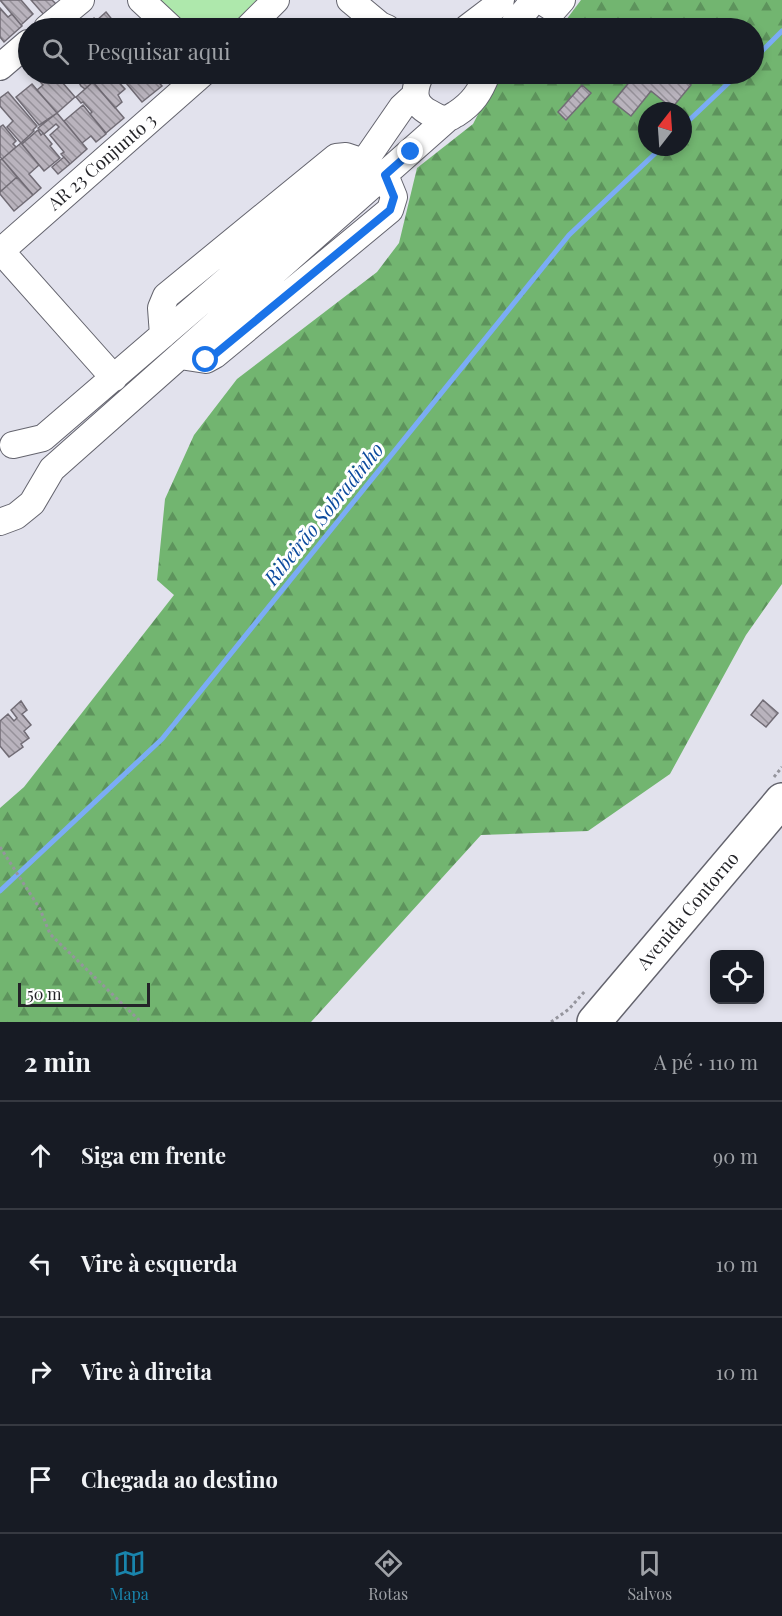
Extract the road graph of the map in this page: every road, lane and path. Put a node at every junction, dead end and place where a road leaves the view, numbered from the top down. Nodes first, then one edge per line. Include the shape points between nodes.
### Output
1 (81, 0) edge
2 (141, 0) edge
3 (276, 0) edge
4 (350, 0) edge
5 (501, 0) edge
6 (534, 0) edge
7 (540, 0) edge
8 (562, 0) edge
9 (59, 18) edge
10 (160, 18) edge
11 (258, 18) edge
12 (371, 18) edge
13 (480, 18) edge
14 (519, 18) edge
15 (18, 52) edge
16 (0, 67) edge
17 (191, 84) edge
18 (413, 84) edge
19 (414, 84) edge
20 (483, 84) edge
21 (447, 119) junction
22 (0, 251) edge
23 (114, 378) junction
24 (6, 447) edge
25 (44, 481) junction
26 (0, 523) edge
27 (782, 800) edge
28 (0, 847) edge
29 (141, 1022) edge
30 (594, 1022) edge

1 - 9 street
2 - 10 street
3 - 11 street
4 - 12 street
5 - 13 street
6 - 14 street
7 - 8 street via 554,9
15 - 16 street
17 - 22 street, AR 23 Conjunto 3
18 - 23 street via 402,108 364,162
19 - 21 street via 417,104 424,111
20 - 21 street via 467,107
21 - 25 street via 52,469
22 - 23 street
23 - 24 street via 43,438
24 - 25 street via 34,456 45,470
25 - 26 street via 32,503
27 - 30 main road, Avenida Contorno
28 - 29 path via 40,909 50,934

